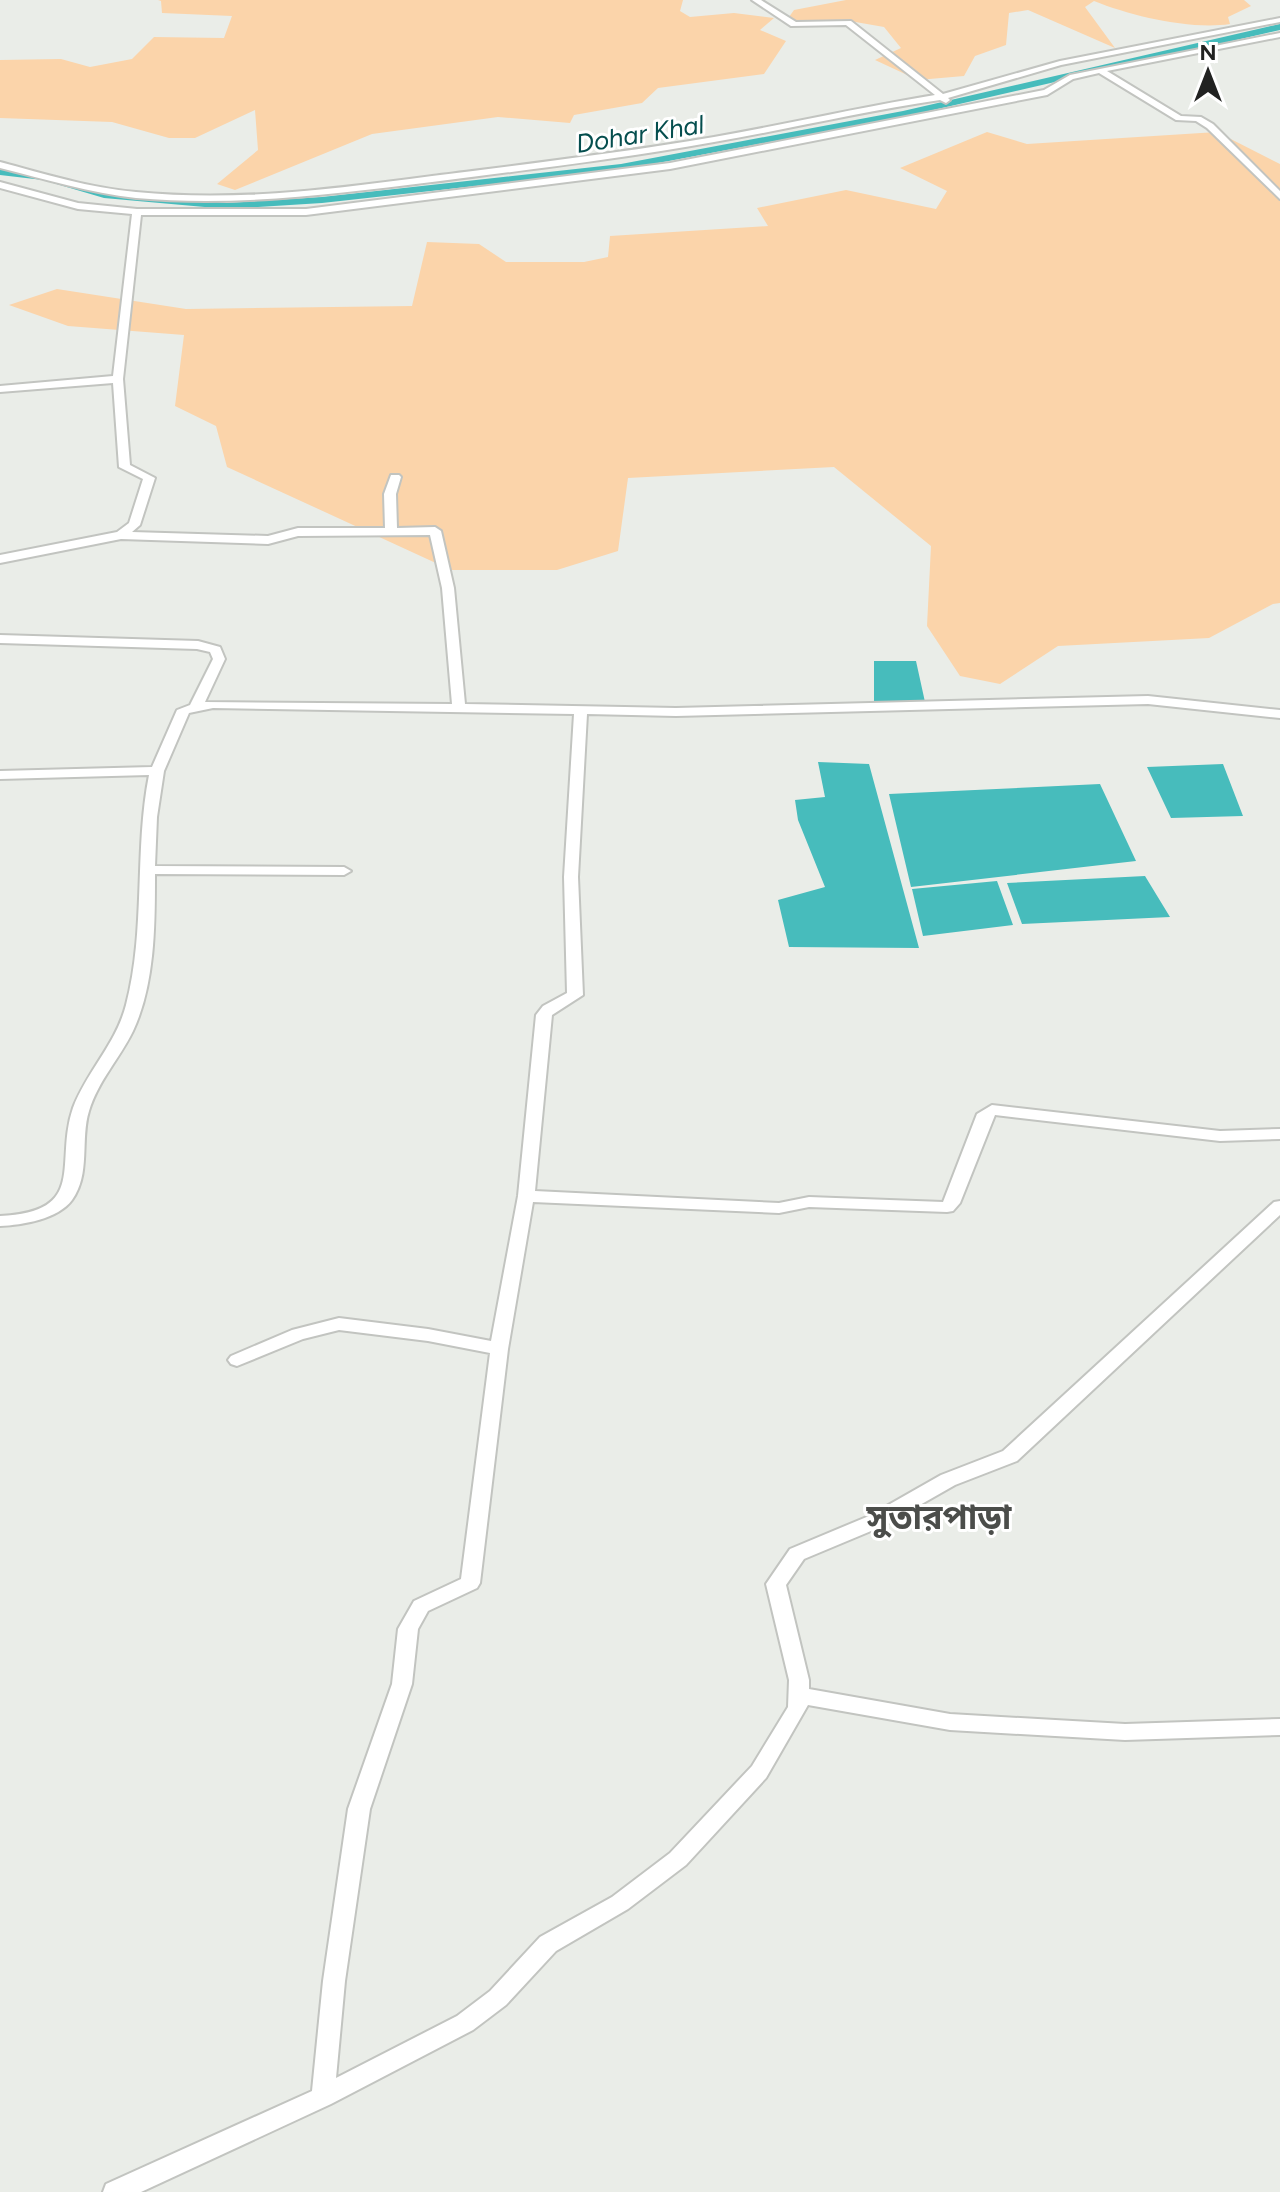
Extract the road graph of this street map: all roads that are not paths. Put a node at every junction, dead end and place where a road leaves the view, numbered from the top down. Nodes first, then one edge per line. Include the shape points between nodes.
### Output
1 (756, 0) edge
2 (1280, 20) edge
3 (1280, 35) edge
4 (1100, 70) junction
5 (942, 98) junction
6 (960, 108) junction
7 (0, 165) edge
8 (494, 179) junction
9 (0, 185) edge
10 (1280, 196) edge
11 (137, 212) junction
12 (118, 379) junction
13 (0, 389) edge
14 (395, 477) dead end
15 (391, 529) junction
16 (121, 535) junction
17 (0, 559) edge
18 (0, 639) edge
19 (196, 706) junction
20 (459, 707) junction
21 (581, 711) junction
22 (1280, 714) edge
23 (157, 771) junction
24 (0, 775) edge
25 (148, 870) junction
26 (344, 871) dead end
27 (1280, 1134) edge
28 (526, 1196) junction
29 (1280, 1206) edge
30 (0, 1221) edge
31 (499, 1349) junction
32 (237, 1360) dead end
33 (798, 1695) junction
34 (1280, 1727) edge
35 (323, 2097) junction
36 (115, 2192) edge

1 - 5 street via 789,22 848,23
2 - 5 street via 1060,63
3 - 4 street
4 - 6 street via 1070,77 1047,92
4 - 10 street via 1179,118 1210,126
5 - 6 street
5 - 8 street
6 - 8 street via 670,166
7 - 8 street via 123,193 249,199
8 - 11 street via 306,212
9 - 11 street via 78,206
11 - 12 street
12 - 13 street
12 - 16 street via 125,467 149,478 134,525
14 - 15 street
15 - 16 street via 298,532 268,540
15 - 20 street via 436,533 455,635
16 - 17 street
18 - 19 street via 198,645 216,650 219,659
19 - 20 street
19 - 23 street via 184,710
20 - 21 street
21 - 22 street via 1148,700
21 - 28 street via 571,877 575,995 544,1015
23 - 24 street
23 - 25 street via 149,804
25 - 26 street
25 - 30 street via 143,957 127,1028 78,1119 67,1199 50,1210
27 - 28 street via 1220,1136 992,1110 985,1114 947,1207 809,1202 779,1208
28 - 31 street
29 - 33 street via 1010,1456 948,1480 876,1521 797,1554 776,1584
31 - 32 street via 339,1324 298,1334
31 - 35 street via 470,1583 421,1606 408,1629 402,1684 359,1809
33 - 34 street via 950,1722 1125,1732
33 - 35 street via 798,1708 759,1772 678,1859 620,1903 548,1944 498,1998 465,2023
35 - 36 street

